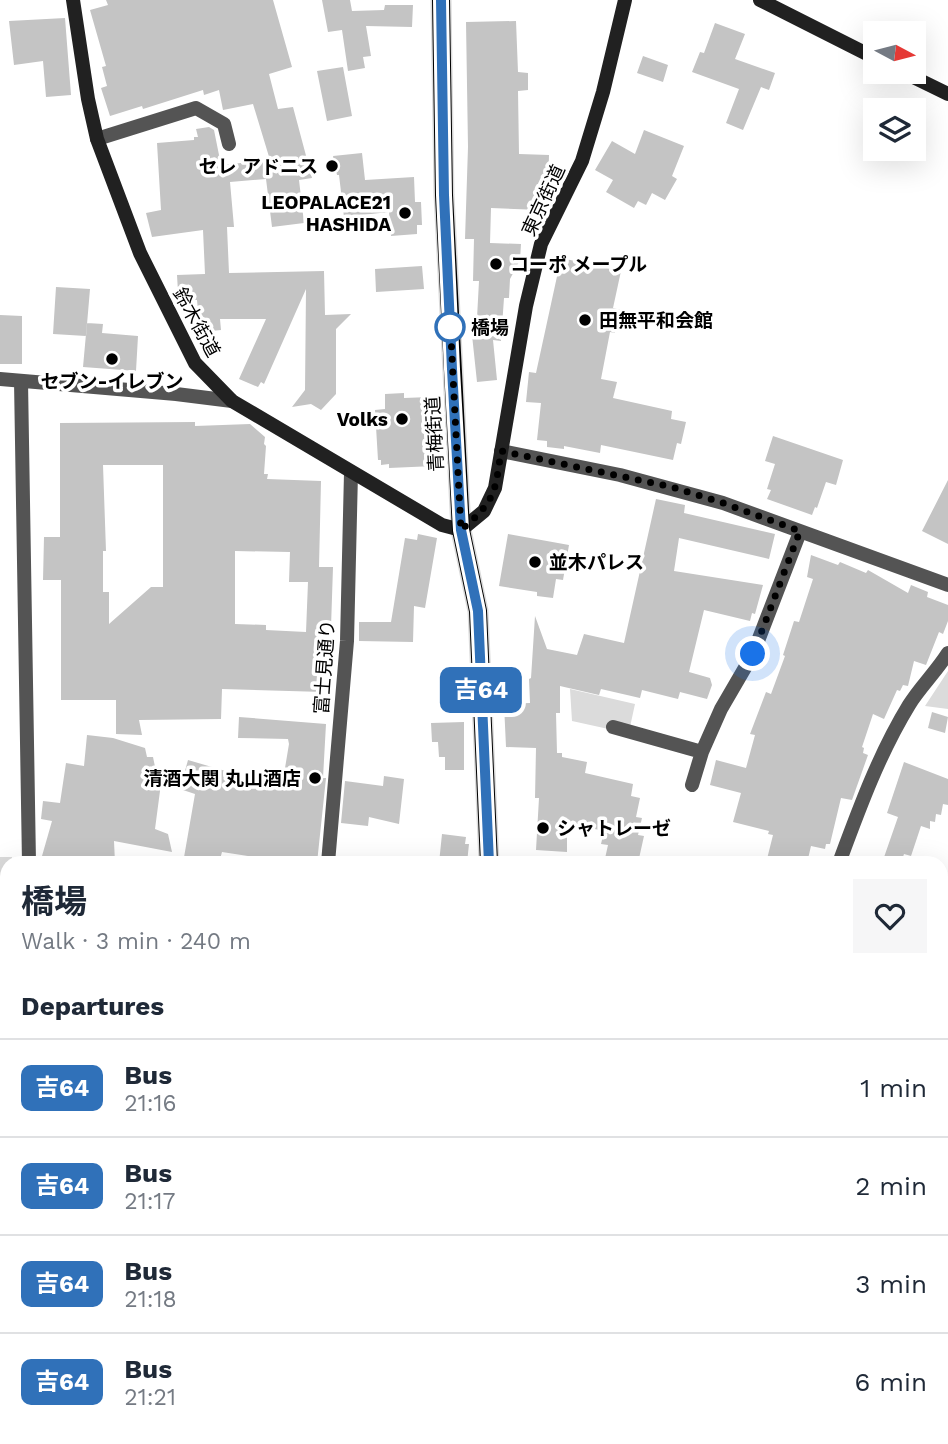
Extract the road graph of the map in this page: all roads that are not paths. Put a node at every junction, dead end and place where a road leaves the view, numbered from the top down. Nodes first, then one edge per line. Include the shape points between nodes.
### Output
1 (73, 0) edge
2 (441, 0) edge
3 (625, 0) edge
4 (760, 0) edge
5 (863, 52) edge
6 (926, 83) edge
7 (948, 94) edge
8 (97, 139) junction
9 (229, 144) dead end
10 (0, 379) edge
11 (21, 381) junction
12 (232, 401) junction
13 (501, 451) junction
14 (351, 473) junction
15 (461, 530) junction
16 (800, 531) junction
17 (948, 585) edge
18 (948, 653) edge
19 (613, 727) dead end
20 (702, 752) junction
21 (692, 785) dead end
22 (29, 856) edge
23 (329, 856) edge
24 (489, 856) edge
25 (842, 856) edge

1 - 8 street, 鈴木街道
2 - 15 main road, 青梅街道 via 445,206
3 - 13 street, 東京街道 via 582,161 541,244
4 - 5 street
6 - 7 street
8 - 9 street via 196,108 224,124
8 - 12 street, 鈴木街道 via 167,312 195,363
10 - 11 street
11 - 12 street
11 - 22 street
12 - 14 street, 鈴木街道
13 - 15 street, 東京街道 via 491,498
13 - 16 street via 672,487
14 - 15 street, 鈴木街道 via 442,525
14 - 23 street, 富士見通り via 347,641
15 - 24 main road, 青梅街道 via 478,611
16 - 17 street
16 - 20 street via 753,654
18 - 25 street via 892,734
19 - 20 street
20 - 21 street

